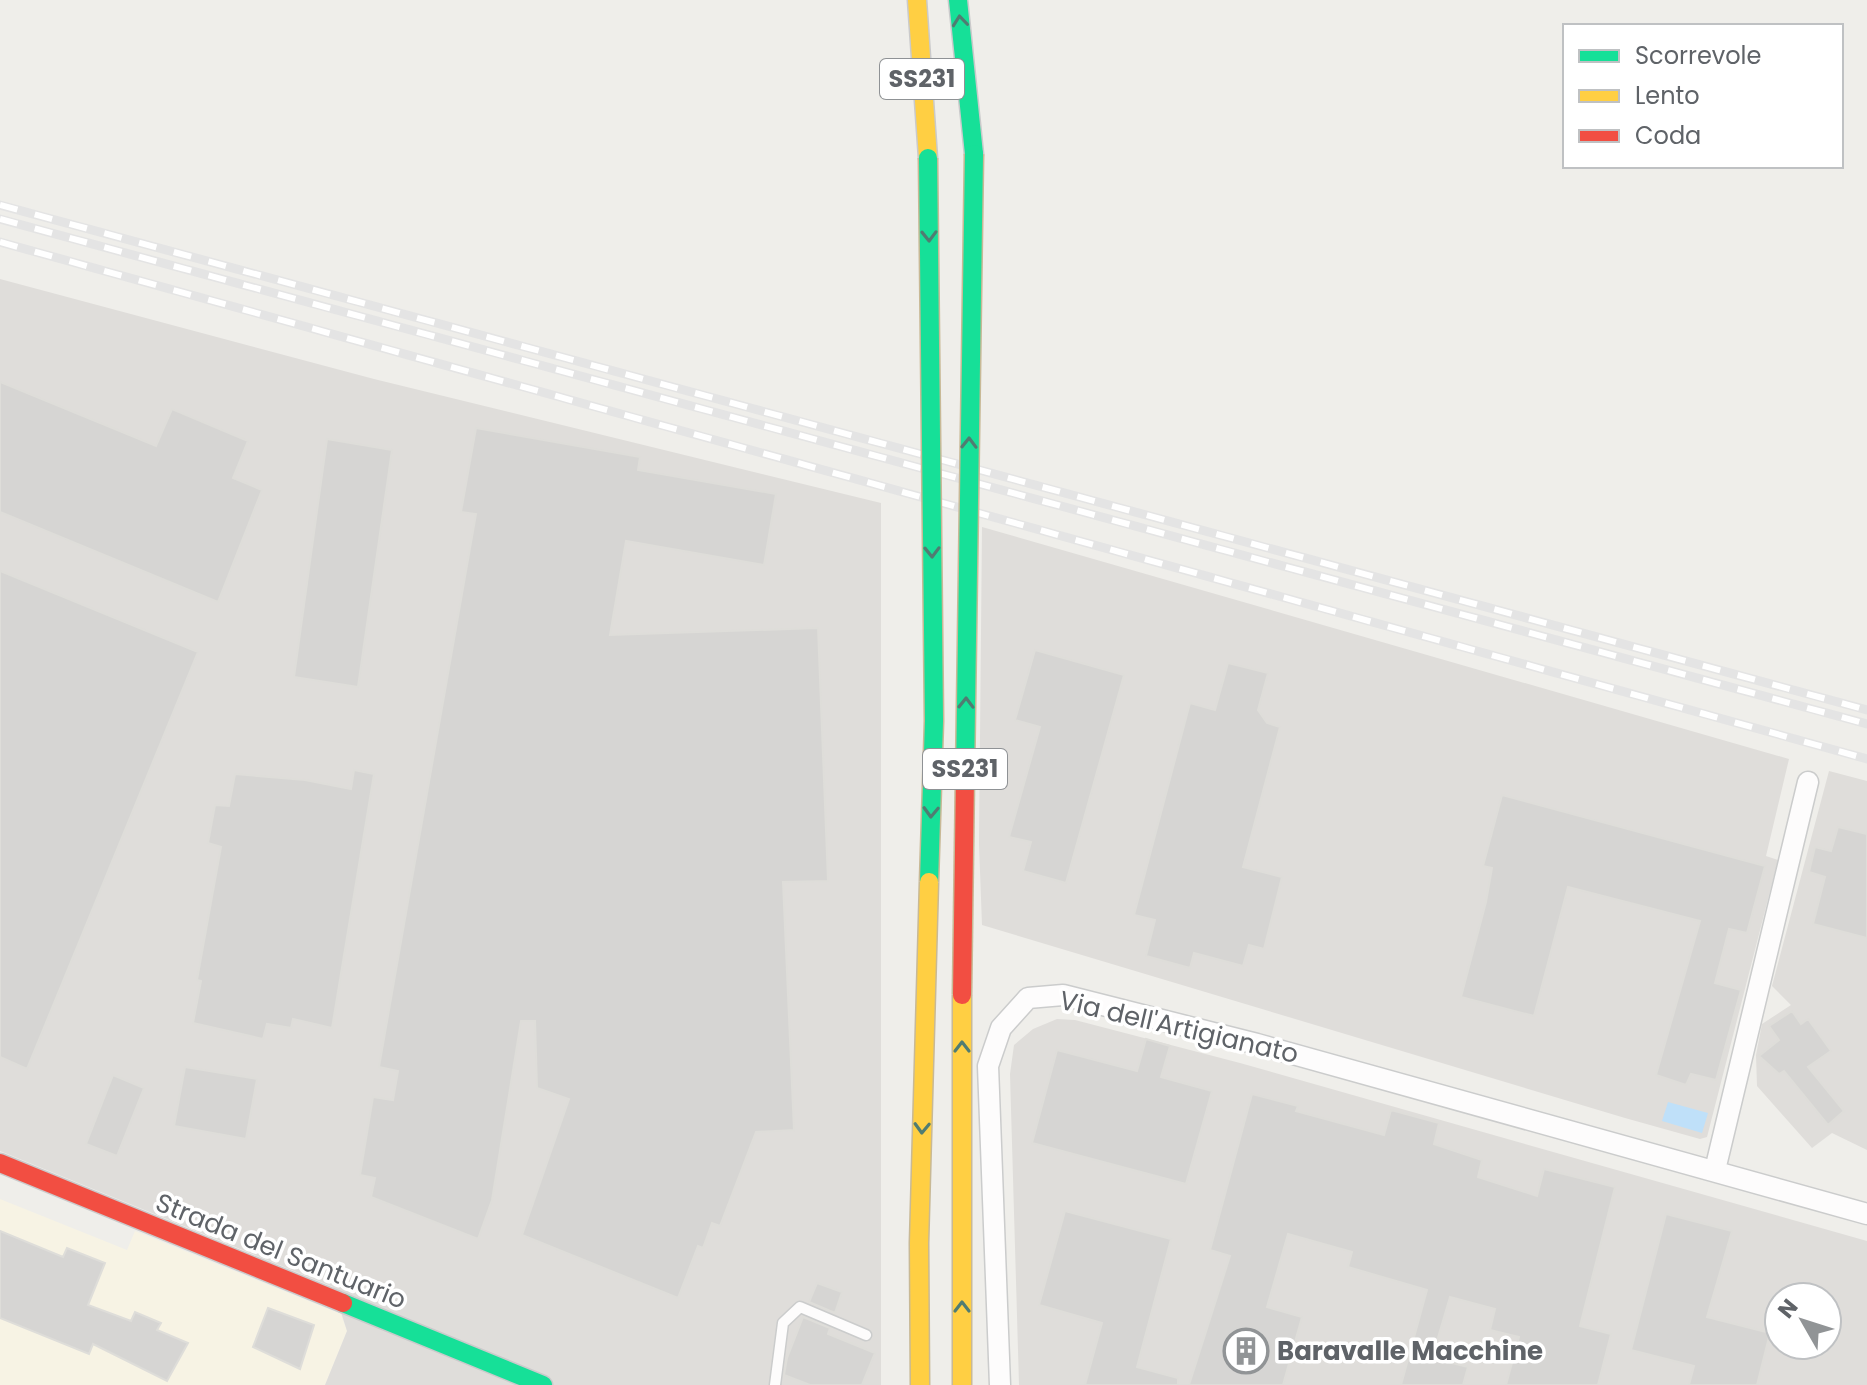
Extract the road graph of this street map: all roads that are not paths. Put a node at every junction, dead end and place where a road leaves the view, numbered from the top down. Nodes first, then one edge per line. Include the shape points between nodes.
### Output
1 (917, 0) edge
2 (958, 0) edge
3 (1808, 782) dead end
4 (0, 1163) edge
5 (1715, 1170) junction
6 (1867, 1214) edge
7 (866, 1335) dead end
8 (543, 1385) edge
9 (775, 1385) edge
10 (920, 1385) edge
11 (962, 1385) edge
12 (1000, 1385) edge

1 -> 10 main road, SS231, bridge via 928,158 934,721
11 -> 2 main road, SS231, bridge via 962,940 974,154
3 - 5 street
4 - 8 main road, Strada del Santuario
5 - 6 street, Via dell'Artigianato
5 - 12 street, Via dell'Artigianato via 1063,995 1028,998 1001,1028 988,1066
7 - 9 lane via 800,1307 783,1323

